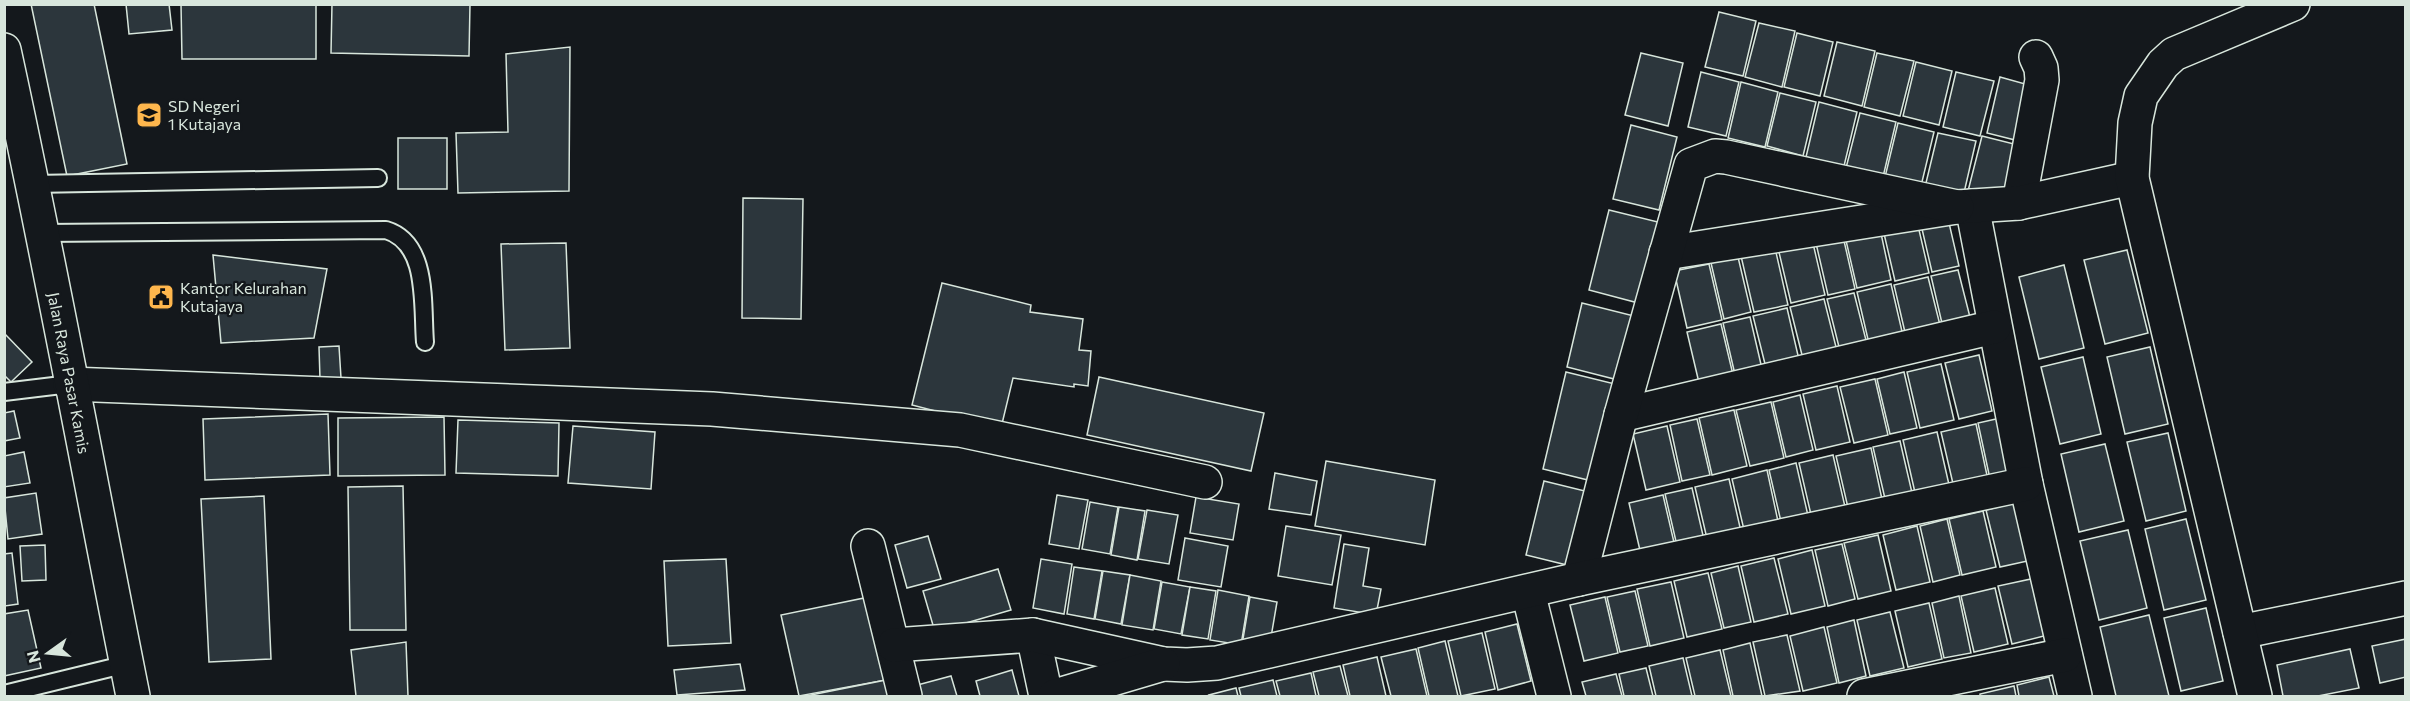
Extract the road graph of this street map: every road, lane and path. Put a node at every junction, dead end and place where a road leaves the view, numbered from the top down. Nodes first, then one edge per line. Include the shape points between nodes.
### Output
1 (2293, 4) edge
2 (4, 50) edge
3 (2036, 57) dead end
4 (378, 178) dead end
5 (2132, 178) junction
6 (33, 184) junction
7 (2019, 203) junction
8 (1964, 206) junction
9 (42, 233) junction
10 (1666, 253) junction
11 (1994, 327) junction
12 (425, 342) dead end
13 (70, 384) junction
14 (4, 392) edge
15 (1621, 416) junction
16 (1206, 482) dead end
17 (2026, 484) junction
18 (868, 546) dead end
19 (1579, 579) junction
20 (1528, 592) junction
21 (2406, 598) edge
22 (2240, 632) junction
23 (1033, 635) junction
24 (894, 645) junction
25 (2065, 655) junction
26 (127, 664) junction
27 (1164, 664) junction
28 (4, 694) edge
29 (133, 696) edge
30 (905, 696) edge
31 (1046, 696) edge
32 (1055, 696) edge
33 (1554, 696) edge
34 (1864, 696) edge
35 (2075, 696) edge
36 (2255, 696) edge

1 - 5 street via 2174,54 2163,64 2141,96 2134,123
2 - 6 street, Jalan Raya Pasar Kamis
3 - 7 street via 2042,80
4 - 6 lane
5 - 7 street
5 - 22 street
6 - 9 street, Jalan Raya Pasar Kamis
7 - 8 street
8 - 10 street
8 - 10 street via 1715,156 1691,165 1687,171
8 - 11 street
9 - 12 lane via 386,230 405,239 415,257
9 - 13 street, Jalan Raya Pasar Kamis
10 - 15 street
11 - 15 street
11 - 17 street
13 - 14 lane
13 - 16 street via 712,409 960,430
13 - 26 street, Jalan Raya Pasar Kamis
15 - 19 street
17 - 19 street
17 - 25 street
18 - 24 street
19 - 20 street
20 - 27 street via 1216,663
20 - 33 street
21 - 22 street
22 - 36 street
23 - 24 street
23 - 27 street
23 - 31 street
24 - 30 street
25 - 34 street
25 - 35 street
26 - 28 lane
26 - 29 street, Jalan Raya Pasar Kamis
27 - 32 street

